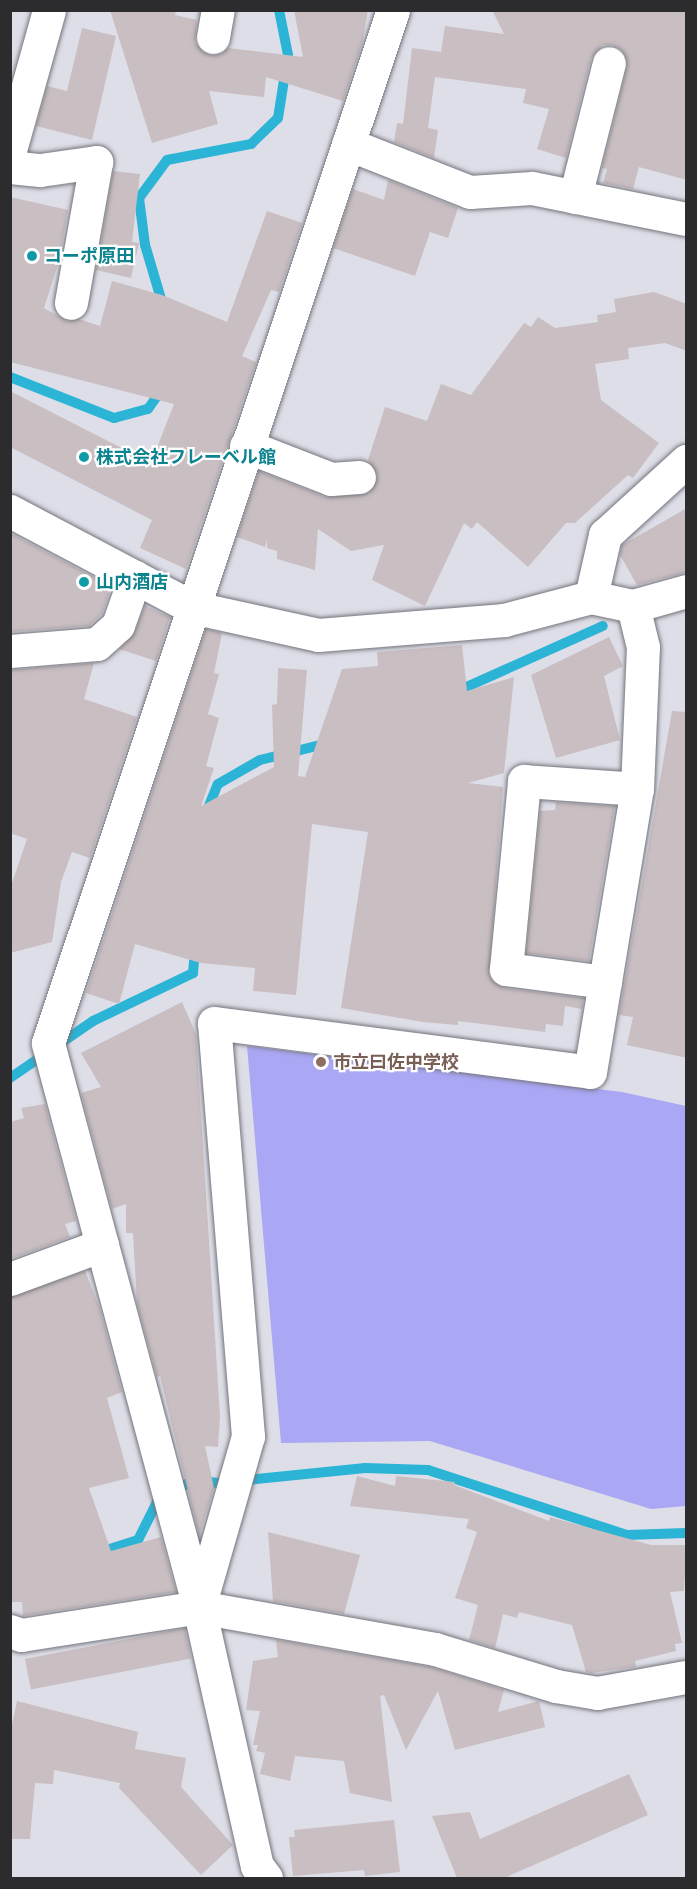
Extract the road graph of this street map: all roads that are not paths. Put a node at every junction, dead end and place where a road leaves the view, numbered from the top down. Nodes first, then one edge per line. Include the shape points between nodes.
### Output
1 (49, 10) edge
2 (393, 10) edge
3 (609, 63) dead end
4 (348, 144) junction
5 (10, 150) edge
6 (10, 167) edge
7 (575, 197) junction
8 (686, 217) edge
9 (71, 303) dead end
10 (246, 446) junction
11 (687, 461) edge
12 (359, 477) dead end
13 (10, 511) edge
14 (135, 577) junction
15 (687, 591) edge
16 (591, 597) junction
17 (633, 606) junction
18 (191, 607) junction
19 (10, 651) edge
20 (637, 789) junction
21 (605, 982) junction
22 (102, 1245) junction
23 (10, 1279) edge
24 (199, 1607) junction
25 (14, 1638) edge
26 (687, 1677) edge
27 (256, 1874) edge

1 - 5 street
2 - 4 street
3 - 7 street
4 - 7 street via 470,192 532,188
4 - 10 street
6 - 9 street via 40,170 96,162
7 - 8 street
10 - 12 street via 331,479
10 - 18 street
11 - 16 street via 605,535
13 - 14 street
14 - 18 street
14 - 19 street via 118,625 97,644
15 - 17 street
16 - 17 street
16 - 18 street via 504,620 318,635
17 - 20 street via 643,647
18 - 22 street via 50,1052
20 - 21 street
20 - 21 street via 524,781 506,969
21 - 24 street via 590,1072 214,1023 248,1436
22 - 23 street
22 - 24 street
24 - 25 street
24 - 26 street via 435,1649 556,1686 597,1693
24 - 27 street

